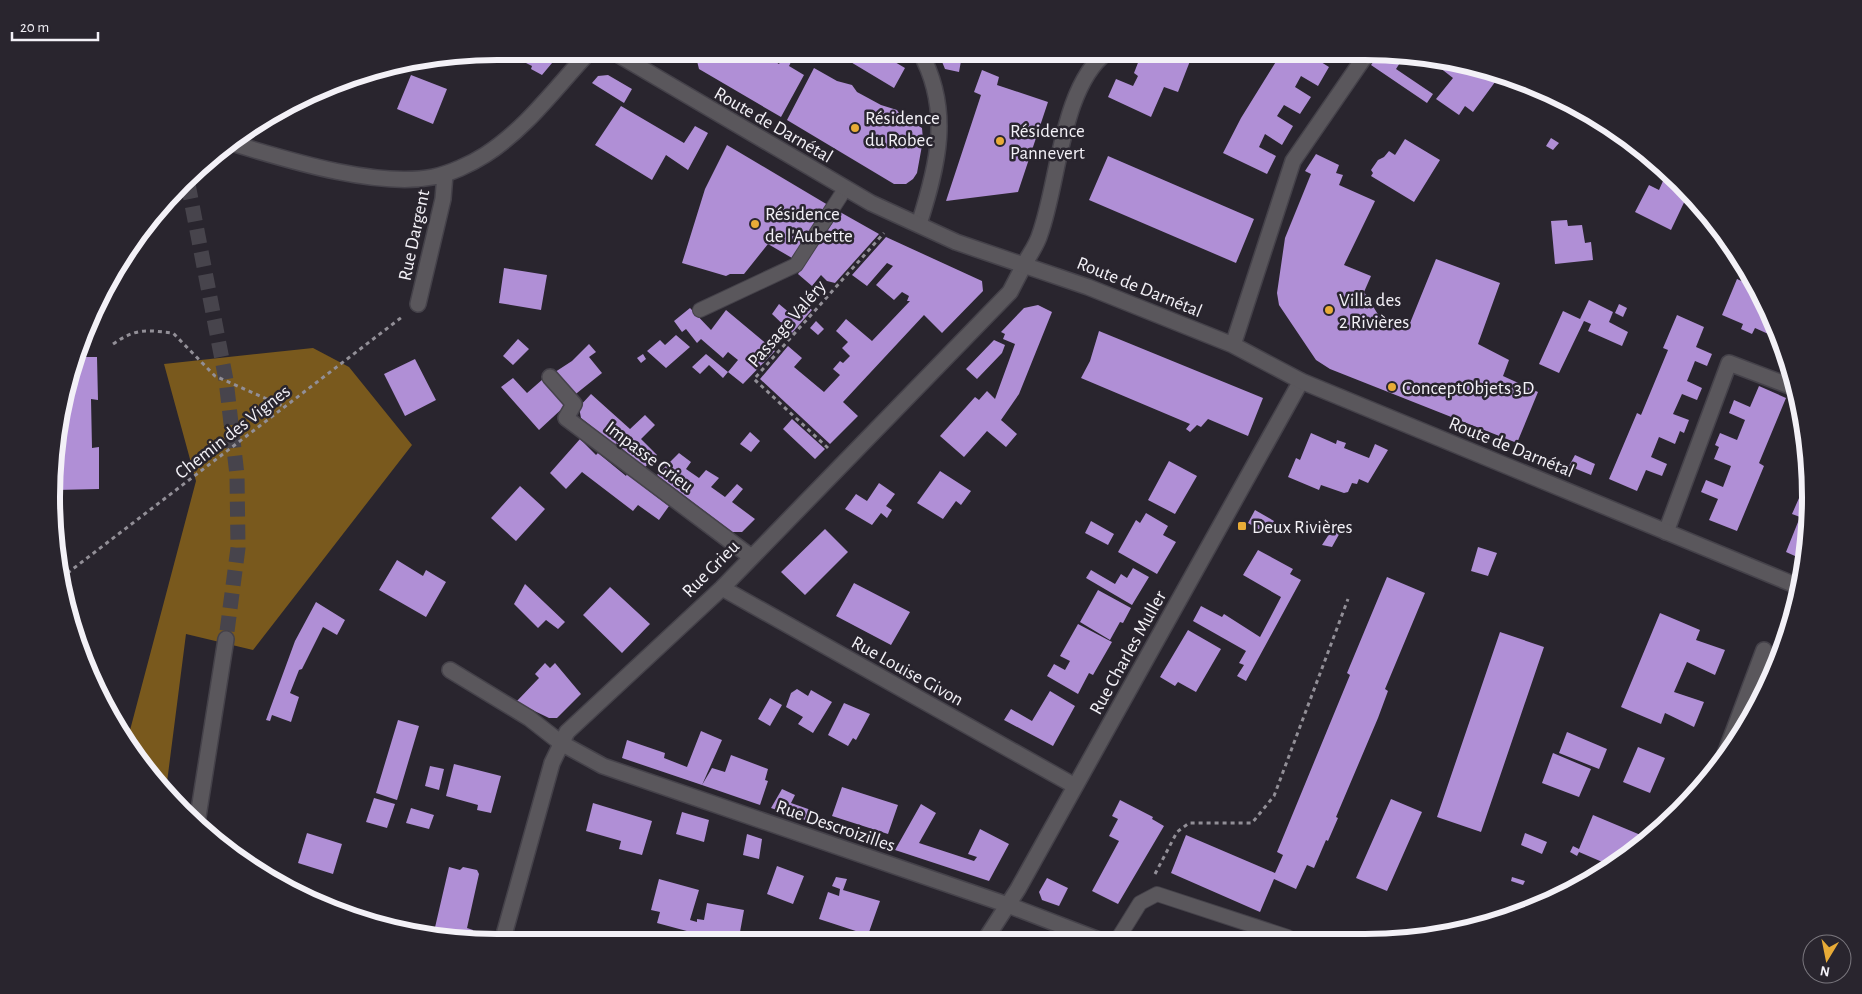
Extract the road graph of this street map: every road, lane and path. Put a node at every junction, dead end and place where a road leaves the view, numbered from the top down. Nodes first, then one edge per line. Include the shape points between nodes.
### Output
1 (582, 60) edge
2 (627, 60) edge
3 (925, 60) edge
4 (1096, 60) edge
5 (1362, 60) edge
6 (238, 145) edge
7 (445, 174) junction
8 (846, 189) junction
9 (898, 215) junction
10 (919, 224) junction
11 (1024, 265) junction
12 (418, 304) joint
13 (700, 310) dead end
14 (113, 344) dead end
15 (1233, 345) junction
16 (550, 377) dead end
17 (1301, 381) junction
18 (1787, 385) edge
19 (285, 407) junction
20 (843, 462) junction
21 (1666, 532) junction
22 (750, 556) junction
23 (67, 574) edge
24 (1793, 584) edge
25 (722, 588) junction
26 (1348, 599) dead end
27 (226, 639) tunnel mouth
28 (1764, 650) dead end
29 (450, 670) dead end
30 (1743, 715) edge
31 (561, 744) junction
32 (1075, 786) junction
33 (198, 816) edge
34 (1140, 903) junction
35 (1008, 905) junction
36 (504, 934) edge
37 (989, 934) edge
38 (1083, 934) edge
39 (1121, 934) edge
40 (1279, 934) edge

1 - 7 street via 531,118 485,156
2 - 8 street, Route de Darnétal
3 - 10 street via 932,73 941,132 929,193
4 - 11 street, Rue Grieu via 1073,104 1040,235
5 - 15 street via 1293,161
6 - 7 street via 357,175 409,179
7 - 12 street, Rue Dargent via 443,199
8 - 9 street, Route de Darnétal
8 - 13 lane via 796,265
9 - 10 street, Route de Darnétal
9 - 20 path, Passage Valéry via 754,378
10 - 11 street, Route de Darnétal via 956,242
11 - 15 street, Route de Darnétal
11 - 20 street, Rue Grieu via 1010,292
12 - 19 path, Chemin des Vignes
14 - 19 path via 142,330 173,333 215,376
15 - 17 street, Route de Darnétal
16 - 22 street, Impasse Grieu via 574,404 566,418
17 - 21 street, Route de Darnétal
17 - 32 street, Rue Charles Muller
18 - 21 street via 1730,363
19 - 23 path, Chemin des Vignes
20 - 22 street, Rue Grieu
21 - 24 street, Route de Darnétal
22 - 25 street, Rue Grieu
25 - 31 street, Rue Grieu via 567,732
25 - 32 street, Rue Louise Givon
26 - 34 path via 1274,796 1252,823 1189,823 1177,832
27 - 33 street
28 - 30 street
29 - 31 street, Rue Descroizilles via 529,718
31 - 35 street, Rue Descroizilles via 603,766
31 - 36 street, Rue Grieu via 552,763
32 - 35 street, Rue Charles Muller
34 - 39 lane
34 - 40 lane via 1157,894
35 - 37 street, Rue Charles Muller
35 - 38 street, Rue Descroizilles

